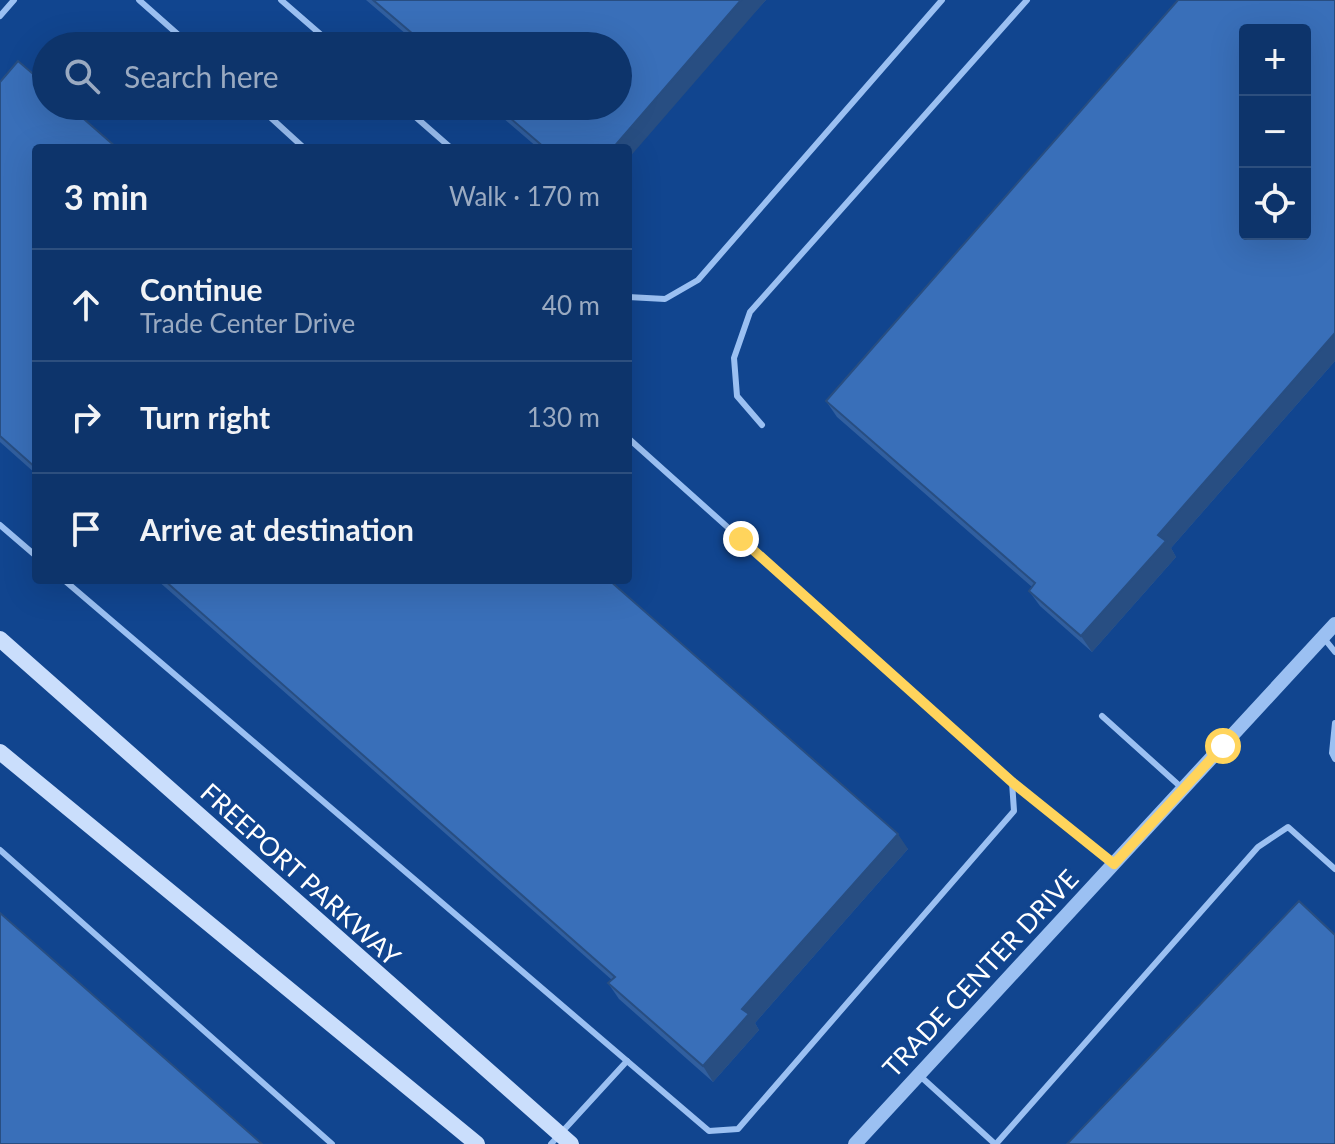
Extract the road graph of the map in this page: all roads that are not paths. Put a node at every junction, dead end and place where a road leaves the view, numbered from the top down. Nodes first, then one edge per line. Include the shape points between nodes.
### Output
1 (14, 0) edge
2 (139, 0) edge
3 (281, 0) edge
4 (942, 0) edge
5 (1027, 0) edge
6 (0, 16) edge
7 (175, 32) edge
8 (318, 32) edge
9 (273, 120) edge
10 (419, 120) edge
11 (300, 144) edge
12 (446, 144) edge
13 (632, 297) edge
14 (762, 425) dead end
15 (632, 442) edge
16 (0, 525) edge
17 (32, 553) edge
18 (69, 584) edge
19 (1335, 624) edge
20 (1323, 637) junction
21 (0, 639) edge
22 (1335, 652) edge
23 (1102, 716) dead end
24 (1335, 723) edge
25 (0, 752) edge
26 (1335, 759) edge
27 (1012, 782) junction
28 (1183, 789) junction
29 (0, 850) edge
30 (1114, 864) junction
31 (1335, 869) edge
32 (627, 1061) junction
33 (919, 1075) junction
34 (561, 1141) edge
35 (332, 1144) edge
36 (477, 1144) edge
37 (855, 1144) edge
38 (996, 1144) edge

1 - 6 lane
2 - 7 lane
3 - 8 lane
4 - 13 lane via 698,280 665,299
5 - 14 lane via 750,312 734,358 737,396
9 - 11 lane
10 - 12 lane
15 - 27 lane
16 - 17 lane
18 - 32 lane
19 - 20 street, TRADE CENTER DRIVE
20 - 22 lane
20 - 28 street, TRADE CENTER DRIVE
21 - 34 main road, FREEPORT PARKWAY
23 - 28 lane
24 - 26 lane
25 - 36 main road
27 - 30 lane
27 - 32 lane via 1014,811 738,1129 709,1131
28 - 30 street, TRADE CENTER DRIVE
29 - 35 lane
30 - 33 street, TRADE CENTER DRIVE
31 - 38 lane via 1288,827 1258,847
32 - 34 lane
33 - 37 street, TRADE CENTER DRIVE
33 - 38 lane

